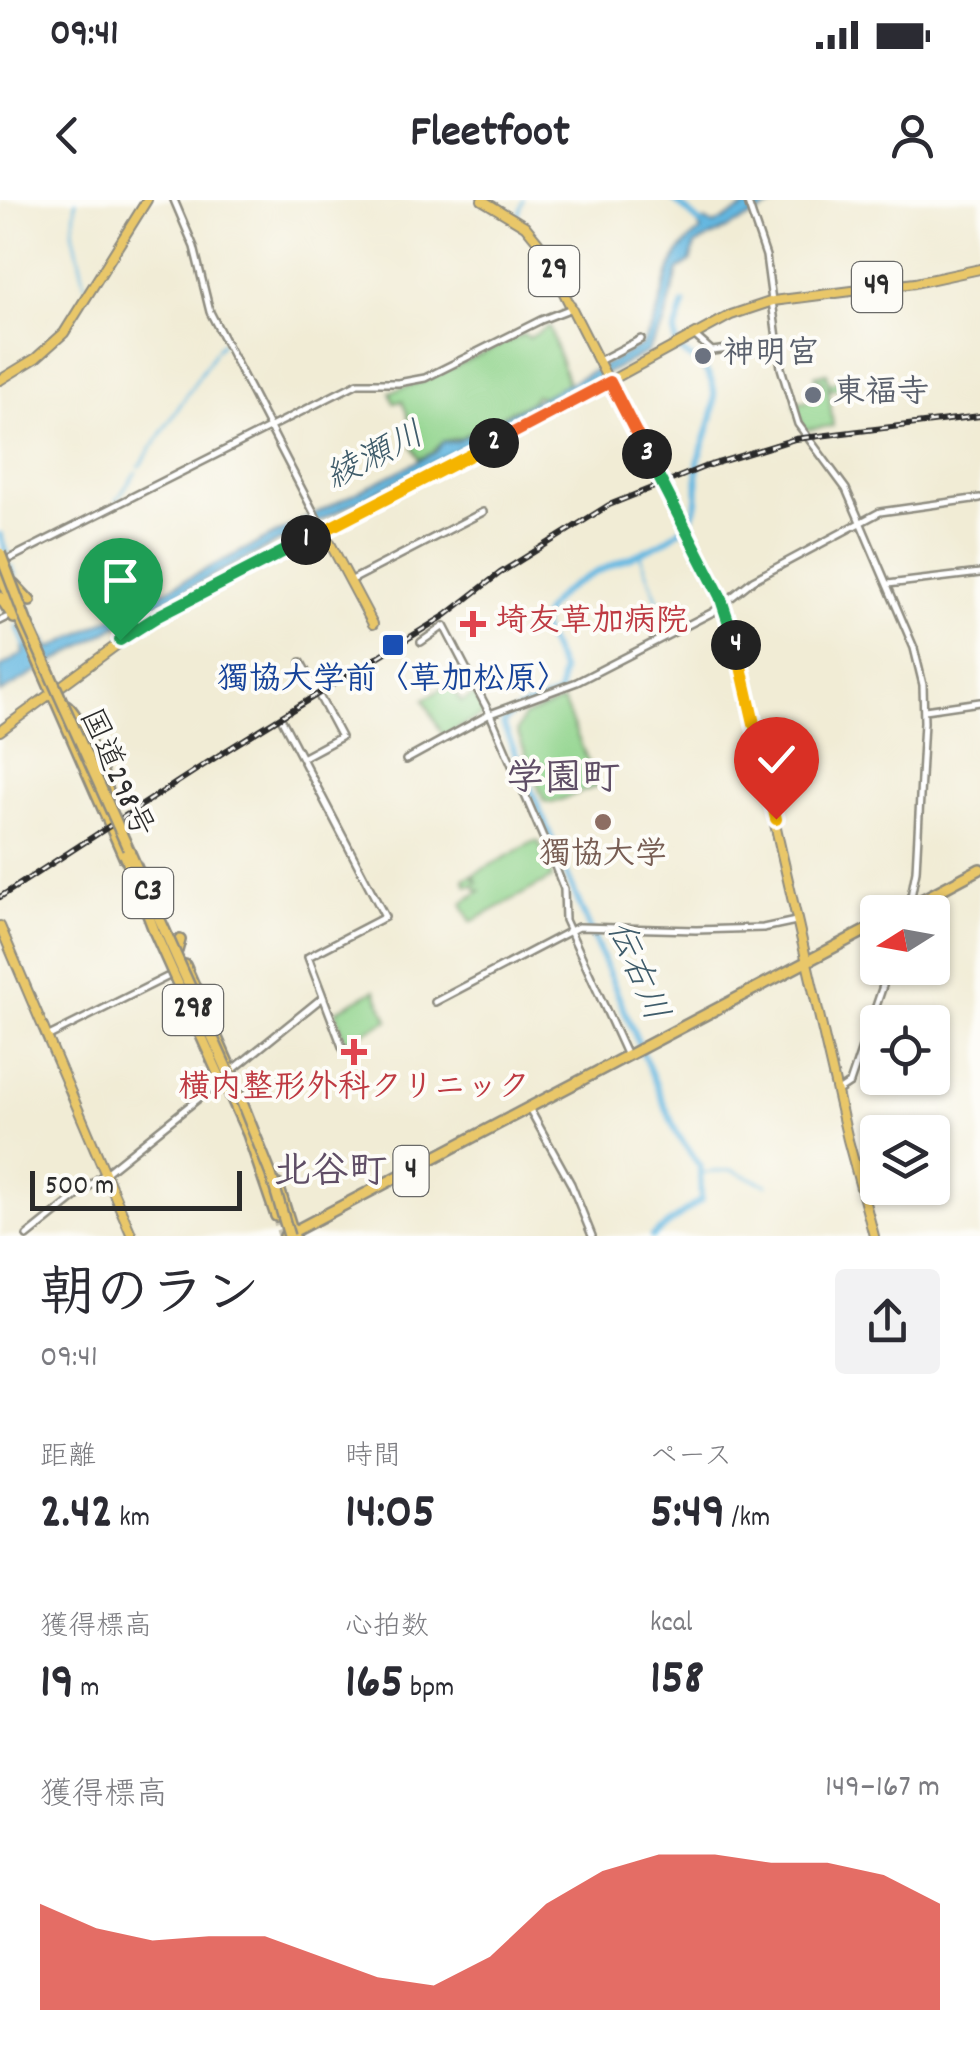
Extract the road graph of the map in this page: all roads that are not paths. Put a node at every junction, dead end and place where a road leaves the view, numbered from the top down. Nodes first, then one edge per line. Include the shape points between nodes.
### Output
1 (147, 200) edge
2 (174, 200) edge
3 (482, 200) edge
4 (747, 202) edge
5 (980, 269) edge
6 (773, 302) junction
7 (572, 308) junction
8 (694, 335) junction
9 (641, 339) dead end
10 (778, 343) junction
11 (600, 363) junction
12 (608, 379) junction
13 (0, 380) edge
14 (270, 427) junction
15 (980, 498) edge
16 (483, 512) dead end
17 (862, 522) junction
18 (321, 526) junction
19 (0, 545) edge
20 (1, 564) edge
21 (980, 573) edge
22 (350, 581) junction
23 (14, 584) junction
24 (888, 584) junction
25 (0, 597) edge
26 (30, 602) dead end
27 (724, 606) junction
28 (20, 624) junction
29 (373, 624) dead end
30 (33, 642) junction
31 (421, 642) dead end
32 (301, 662) dead end
33 (54, 690) junction
34 (980, 702) edge
35 (924, 710) junction
36 (490, 714) junction
37 (282, 720) dead end
38 (0, 732) edge
39 (302, 758) junction
40 (406, 760) dead end
41 (123, 848) junction
42 (980, 871) edge
43 (911, 895) edge
44 (936, 895) edge
45 (158, 916) junction
46 (799, 920) junction
47 (0, 926) edge
48 (570, 930) junction
49 (860, 936) edge
50 (809, 963) junction
51 (180, 970) junction
52 (883, 985) edge
53 (323, 997) junction
54 (434, 1002) dead end
55 (48, 1036) junction
56 (343, 1049) dead end
57 (628, 1057) junction
58 (234, 1070) dead end
59 (219, 1082) dead end
60 (236, 1084) junction
61 (838, 1091) junction
62 (530, 1110) junction
63 (241, 1118) junction
64 (252, 1133) junction
65 (106, 1173) junction
66 (280, 1214) tunnel mouth
67 (289, 1235) edge
68 (27, 1236) edge
69 (132, 1236) edge
70 (592, 1236) edge
71 (877, 1236) edge

1 - 13 main road via 67,329
2 - 14 street via 210,312
3 - 7 main road, 29 via 532,232
4 - 6 street
5 - 6 main road, 49
6 - 8 main road, 49
6 - 10 street
7 - 11 main road, 29
7 - 14 street via 424,378 358,382
8 - 10 street via 712,351
8 - 12 main road, 49
9 - 11 street
10 - 17 street via 799,428 835,471
11 - 12 main road, 29
12 - 18 main road, 49
12 - 27 main road
14 - 18 street
14 - 20 street
15 - 17 street via 882,511
16 - 22 street
17 - 24 street
17 - 27 street via 753,580
18 - 22 main road
18 - 33 main road, 49 via 158,616
19 - 20 highway, 国道298号 / 298
20 - 23 highway, 国道298号 / 298
20 - 28 highway, 国道298号 / 298
20 - 41 highway, C3, bridge
20 - 45 highway, C3, bridge
21 - 24 street
22 - 29 main road
23 - 26 highway
23 - 30 highway, 国道298号 / 298
24 - 35 street via 916,654
25 - 28 highway
27 - 36 street via 566,686
27 - 46 main road
28 - 30 highway, 国道298号 / 298
30 - 33 highway, 国道298号 / 298, bridge
31 - 36 street via 444,626
32 - 39 street via 341,738
33 - 38 main road, 49
33 - 51 highway, 国道298号 / 298
33 - 51 highway, 国道298号 / 298 via 179,946
34 - 35 street
35 - 43 street
36 - 40 street
36 - 48 street via 563,884
37 - 39 street
39 - 53 street via 385,917 308,957
41 - 63 highway, bridge
41 - 67 highway, C3, bridge
42 - 44 highway
45 - 60 highway, bridge
45 - 67 highway, C3, bridge via 254,1131
46 - 48 street via 763,928
46 - 50 main road
47 - 55 main road
48 - 54 street
48 - 57 street
49 - 50 highway, 4
50 - 57 highway, 4
50 - 61 main road
51 - 55 street
51 - 60 highway, 国道298号 / 298
51 - 63 highway, 国道298号 / 298
52 - 61 street via 850,1084
53 - 56 street
53 - 58 street
55 - 65 main road
57 - 62 highway, 4
59 - 65 street
60 - 64 highway, 国道298号 / 298
61 - 71 main road
62 - 67 highway, 4
62 - 70 street
63 - 64 highway, 国道298号 / 298
64 - 66 highway, 国道298号 / 298
64 - 67 highway, 298
65 - 68 street
65 - 69 main road

